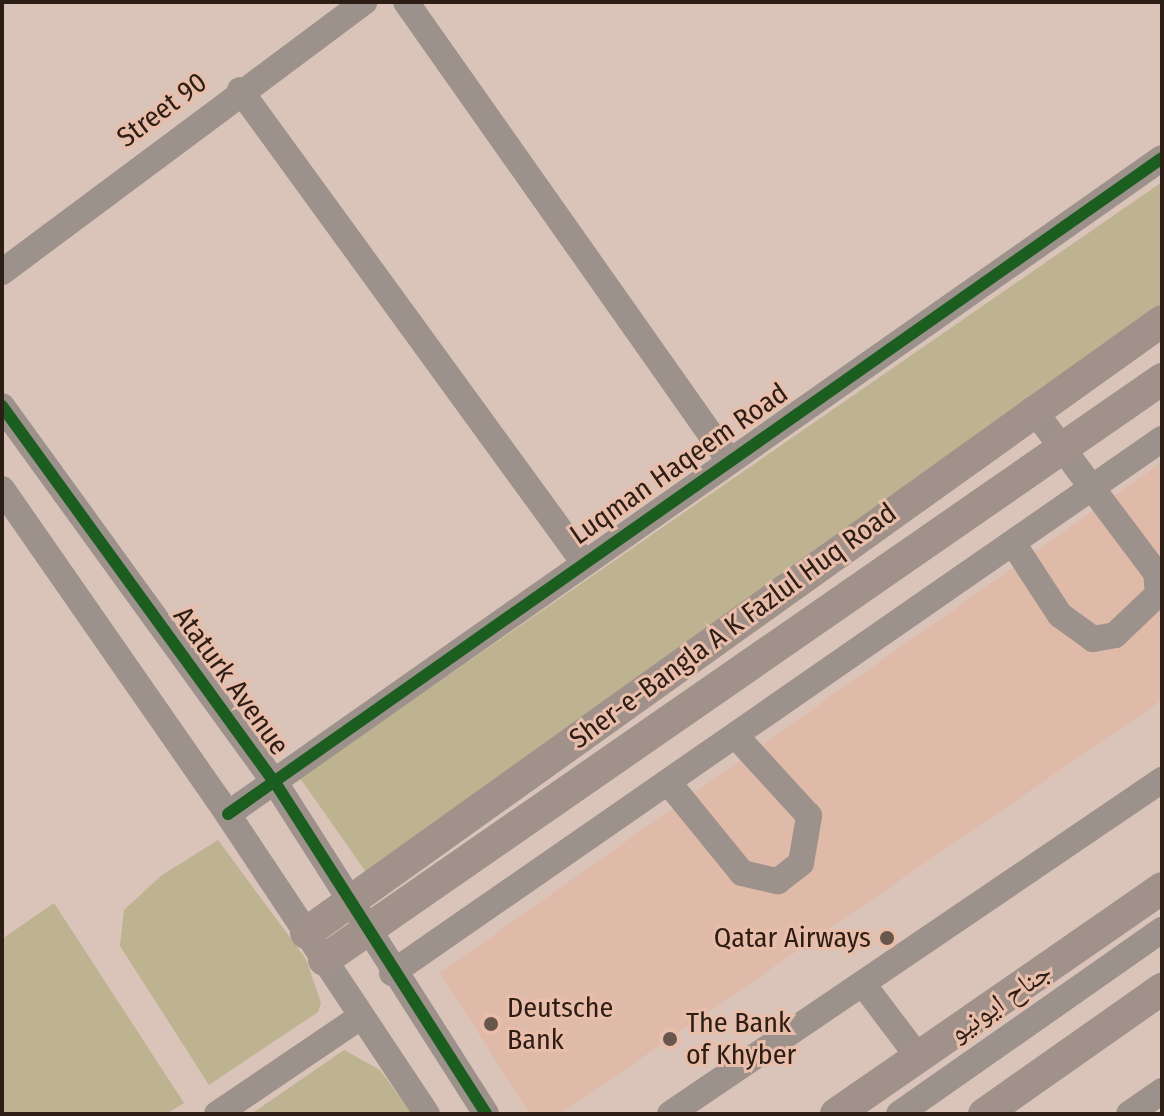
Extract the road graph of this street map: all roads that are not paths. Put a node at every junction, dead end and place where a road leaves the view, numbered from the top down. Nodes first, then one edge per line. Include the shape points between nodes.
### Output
1 (364, 2) edge
2 (406, 2) edge
3 (240, 90) junction
4 (1162, 158) edge
5 (2, 272) edge
6 (1162, 321) edge
7 (1162, 379) edge
8 (2, 406) edge
9 (1033, 409) junction
10 (1162, 439) edge
11 (1062, 451) junction
12 (728, 459) junction
13 (2, 489) edge
14 (1090, 489) junction
15 (1013, 543) junction
16 (582, 560) junction
17 (736, 736) junction
18 (1162, 780) edge
19 (668, 782) junction
20 (276, 784) junction
21 (228, 814) junction
22 (1162, 888) edge
23 (350, 903) junction
24 (367, 930) junction
25 (1162, 930) edge
26 (306, 933) junction
27 (324, 960) junction
28 (392, 973) junction
29 (863, 984) junction
30 (1162, 989) edge
31 (360, 1017) junction
32 (919, 1058) junction
33 (1162, 1091) edge
34 (217, 1114) edge
35 (427, 1114) edge
36 (486, 1114) edge
37 (670, 1114) edge
38 (836, 1114) edge
39 (899, 1114) edge
40 (984, 1114) edge
41 (1129, 1114) edge

1 - 3 street, Street 90
2 - 12 street
3 - 5 street, Street 90
3 - 16 street
4 - 12 street, Luqman Haqeem Road
6 - 9 main road, Sher-e-Bangla A K Fazlul Huq Road
7 - 11 main road, Sher-e-Bangla A K Fazlul Huq Road
8 - 20 street, Ataturk Avenue
9 - 11 street
9 - 23 main road, Sher-e-Bangla A K Fazlul Huq Road
10 - 14 street
11 - 14 street
11 - 24 main road, Sher-e-Bangla A K Fazlul Huq Road
12 - 16 street, Luqman Haqeem Road
13 - 21 street
14 - 15 street
14 - 15 street via 1156,573 1158,594 1115,635 1093,639 1060,615
15 - 17 street
16 - 20 street, Luqman Haqeem Road
17 - 19 street
17 - 19 street via 809,816 801,863 778,881 742,873
18 - 29 street
19 - 28 street
20 - 21 street, Luqman Haqeem Road
20 - 23 street, Ataturk Avenue
21 - 26 street
22 - 32 main road, جناح ایونیو
23 - 24 street, Ataturk Avenue
23 - 26 main road, Sher-e-Bangla A K Fazlul Huq Road
24 - 27 main road, Sher-e-Bangla A K Fazlul Huq Road
24 - 28 street, Ataturk Avenue
25 - 39 street
26 - 27 street
27 - 31 street
28 - 36 street, Ataturk Avenue
29 - 32 street
29 - 37 street
30 - 40 main road
31 - 34 street
31 - 35 street
32 - 38 main road, جناح ایونیو
33 - 41 street

